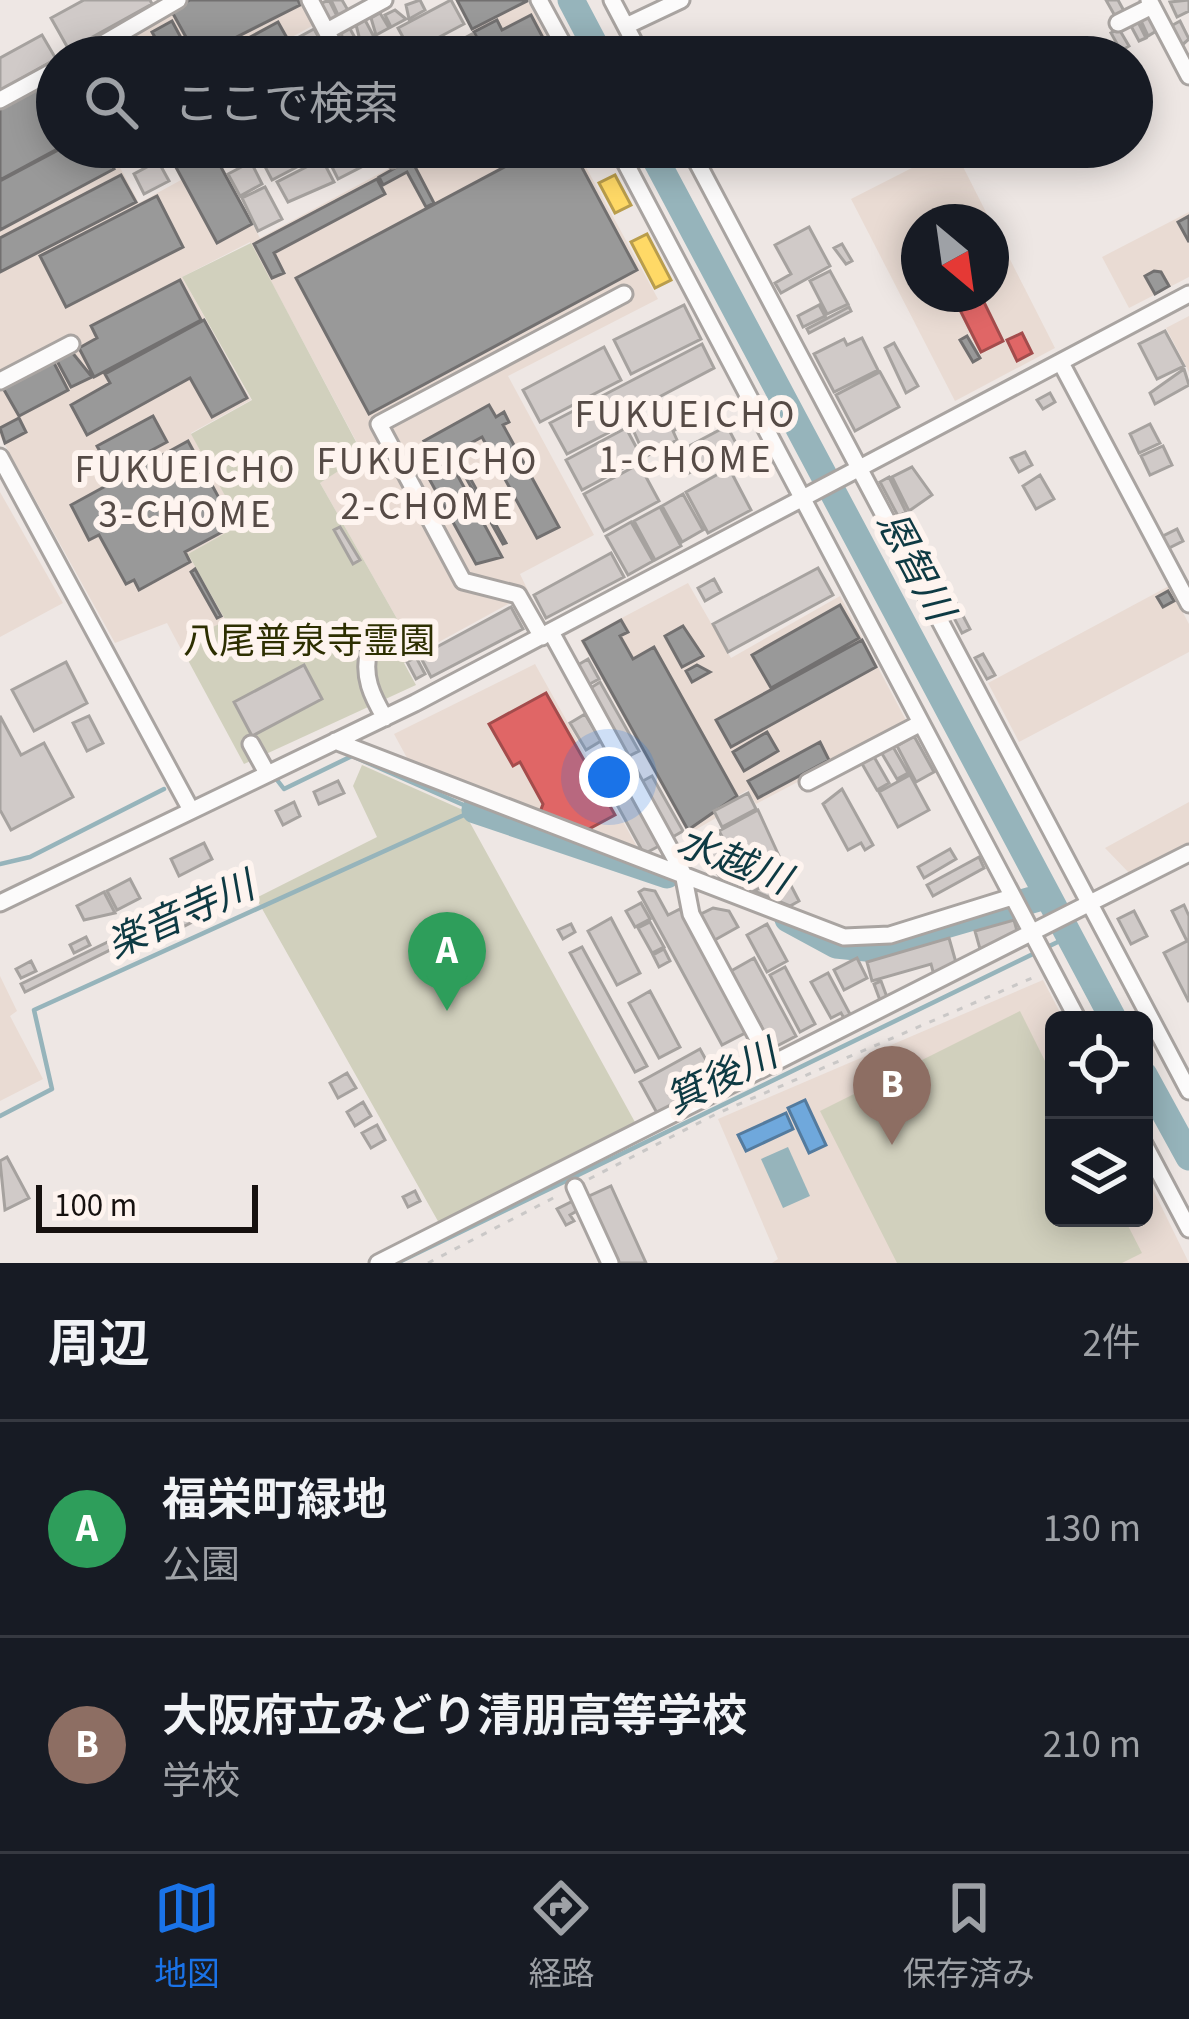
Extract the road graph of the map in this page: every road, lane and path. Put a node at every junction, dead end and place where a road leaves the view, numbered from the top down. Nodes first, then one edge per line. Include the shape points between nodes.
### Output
1 (178, 0) edge
2 (310, 0) edge
3 (384, 0) edge
4 (539, 0) edge
5 (613, 0) edge
6 (681, 0) edge
7 (1150, 2) edge
8 (1118, 23) dead end
9 (626, 26) junction
10 (327, 31) junction
11 (116, 36) edge
12 (330, 36) edge
13 (558, 36) edge
14 (631, 36) edge
15 (1183, 52) edge
16 (1189, 76) edge
17 (36, 80) edge
18 (0, 100) edge
19 (628, 168) edge
20 (700, 168) edge
21 (624, 294) dead end
22 (1189, 294) edge
23 (70, 344) dead end
24 (1061, 363) junction
25 (0, 381) edge
26 (0, 457) edge
27 (857, 472) junction
28 (808, 498) junction
29 (1189, 604) edge
30 (546, 634) junction
31 (384, 641) dead end
32 (385, 718) junction
33 (921, 724) junction
34 (335, 741) junction
35 (251, 744) dead end
36 (267, 773) junction
37 (808, 782) dead end
38 (191, 809) junction
39 (1189, 853) edge
40 (683, 875) junction
41 (0, 903) edge
42 (1016, 904) junction
43 (1088, 908) junction
44 (1037, 934) junction
45 (1052, 970) junction
46 (1073, 1011) edge
47 (1182, 1062) edge
48 (772, 1065) junction
49 (1189, 1091) edge
50 (1153, 1161) edge
51 (575, 1186) junction
52 (1189, 1229) edge
53 (378, 1263) edge
54 (428, 1263) edge
55 (610, 1263) edge

1 - 11 street
2 - 10 street
3 - 10 street
4 - 13 street
5 - 9 street
6 - 9 street
7 - 8 street
7 - 15 street
9 - 14 street
10 - 12 street
15 - 16 street
17 - 18 street
19 - 28 street
20 - 27 street
21 - 30 street via 379,424 463,581 518,595
22 - 24 street
23 - 25 street
24 - 27 street
24 - 29 street
26 - 38 street
27 - 28 street
27 - 43 street
28 - 30 street
28 - 33 street
30 - 32 street
30 - 40 street
31 - 32 street via 365,663
32 - 34 street
33 - 37 street
33 - 42 street
34 - 36 street
34 - 40 street
35 - 36 street
36 - 38 street
38 - 41 street
39 - 43 street
40 - 42 street via 844,937 890,935
40 - 48 street via 685,895
42 - 44 street
43 - 44 street
43 - 47 street
44 - 45 street
44 - 48 street
45 - 46 street
45 - 51 path via 716,1114
47 - 49 street
48 - 53 street
50 - 52 street
51 - 54 path
51 - 55 street

